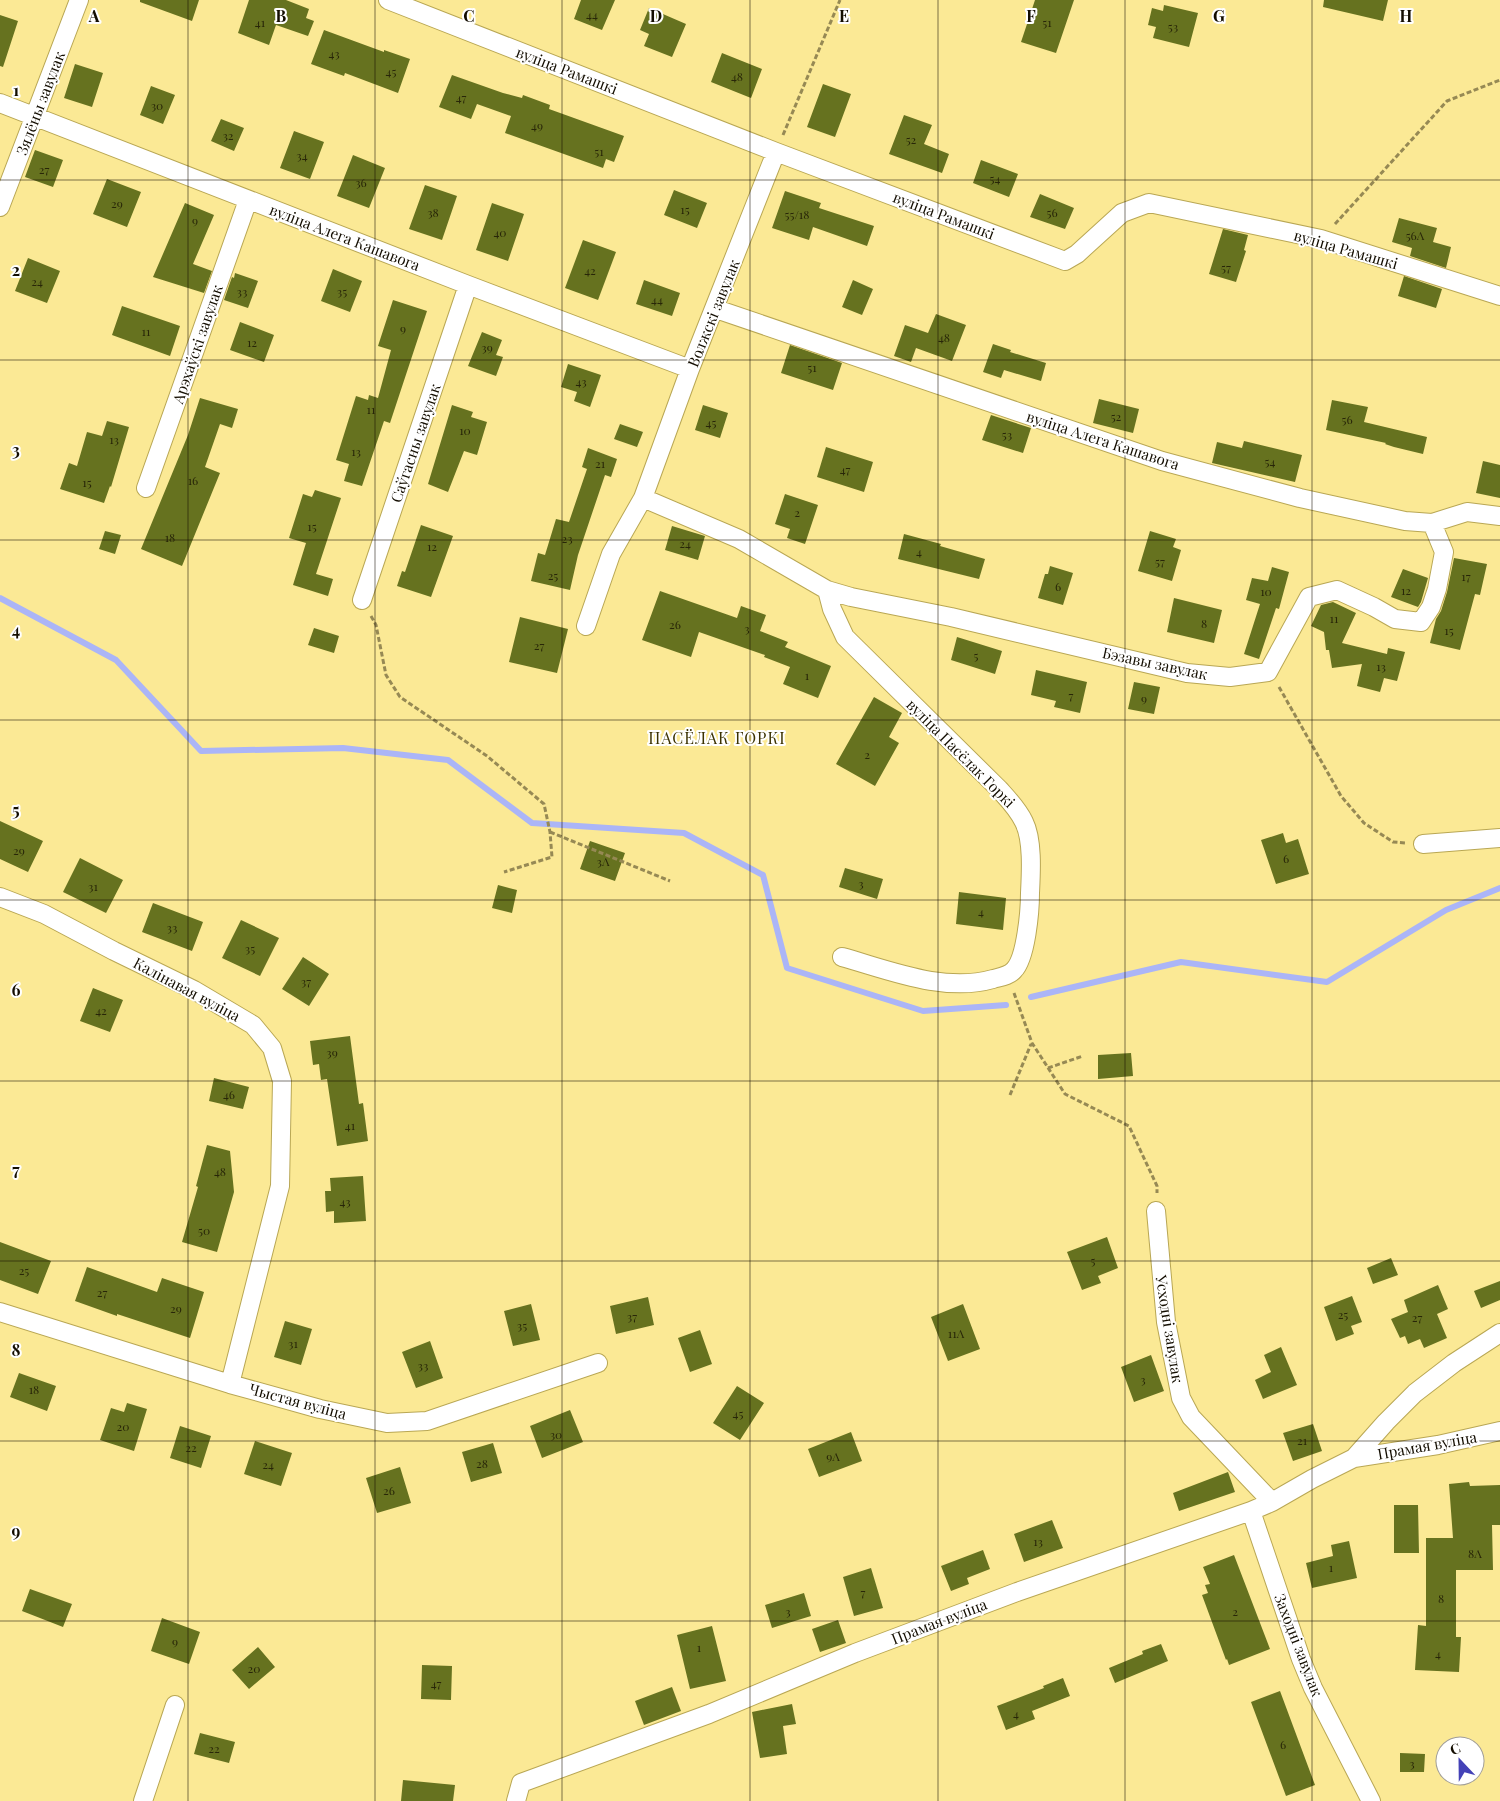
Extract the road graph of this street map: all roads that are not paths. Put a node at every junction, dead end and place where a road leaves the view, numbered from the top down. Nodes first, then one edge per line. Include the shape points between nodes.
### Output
1 (79, 0) edge
2 (388, 0) edge
3 (0, 103) edge
4 (34, 117) junction
5 (776, 152) junction
6 (248, 200) junction
7 (0, 207) edge
8 (468, 285) junction
9 (1500, 296) edge
10 (716, 309) junction
11 (690, 369) junction
12 (146, 488) dead end
13 (643, 498) junction
14 (1500, 516) edge
15 (1432, 523) junction
16 (827, 590) junction
17 (362, 600) road end
18 (586, 626) dead end
19 (1500, 838) edge
20 (1423, 844) road end
21 (0, 897) edge
22 (842, 957) dead end
23 (1156, 1211) road end
24 (0, 1312) edge
25 (1500, 1333) edge
26 (598, 1363) dead end
27 (230, 1384) junction
28 (1500, 1431) edge
29 (1354, 1458) junction
30 (1272, 1502) junction
31 (1251, 1511) junction
32 (175, 1706) dead end
33 (143, 1801) edge
34 (516, 1801) edge
35 (1371, 1801) edge

1 - 4 street, Зялёны завулак
2 - 5 street, вуліца Рамашкі
3 - 4 street, вуліца Алега Кашавога
4 - 6 street, вуліца Алега Кашавога
4 - 7 street, Зялёны завулак
5 - 9 street, вуліца Рамашкі via 1065,261 1122,213 1149,203 1321,239
5 - 10 street, Волжскі завулак
6 - 8 street, вуліца Алега Кашавога
6 - 12 street, Арэхаўскі завулак
8 - 11 street, вуліца Алега Кашавога
8 - 17 street, Саўгасны завулак
10 - 11 street, Волжскі завулак
10 - 15 street, вуліца Алега Кашавога via 1162,461 1300,498 1405,521
11 - 13 street, Волжскі завулак
13 - 16 street via 739,539
13 - 18 street, Волжскі завулак via 610,554
14 - 15 street, вуліца Алега Кашавога via 1467,512
15 - 16 street, Бэзавы завулак via 1444,552 1437,590 1421,622 1395,619 1337,590 1308,597 1268,672 1230,677 1187,673
16 - 22 street, вуліца Пасёлак Горкі via 845,637 999,789 1025,823 1029,846 1030,908 1021,956 1008,975 966,985 924,980
19 - 20 street
21 - 27 street, Калінавая вуліца via 44,914 194,990 253,1025 272,1048 282,1081 280,1186
23 - 30 street, Усходні завулак via 1166,1322 1181,1398 1191,1417
24 - 27 street, Чыстая вуліца
25 - 29 street, Прамая вуліца via 1415,1393
26 - 27 street, Чыстая вуліца via 427,1421 387,1422 320,1409
28 - 29 street, Прамая вуліца
29 - 30 street, Прамая вуліца
30 - 31 street, Прамая вуліца
31 - 34 street, Прамая вуліца via 1017,1592 855,1653 709,1714 521,1783
31 - 35 street, Заходні завулак via 1313,1688
32 - 33 street

